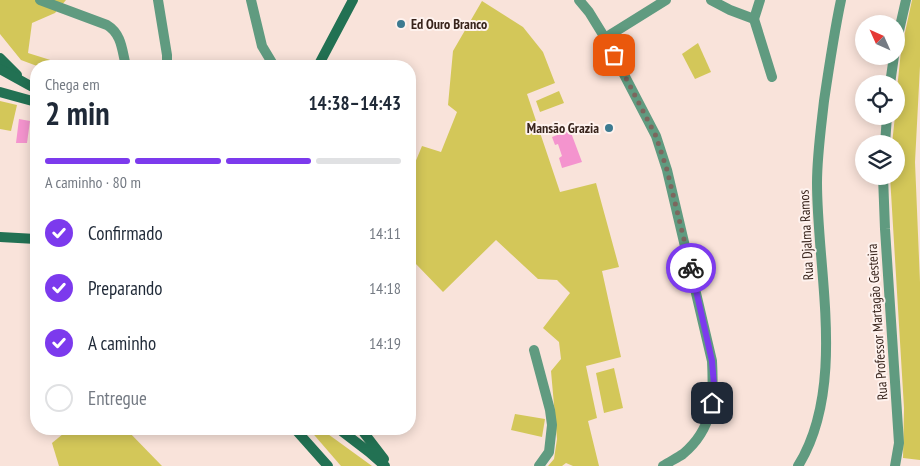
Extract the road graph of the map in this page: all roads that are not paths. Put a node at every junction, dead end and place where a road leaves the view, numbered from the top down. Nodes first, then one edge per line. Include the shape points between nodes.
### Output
1 (40, 0) edge
2 (158, 0) edge
3 (251, 0) edge
4 (353, 0) edge
5 (579, 0) edge
6 (666, 0) edge
7 (710, 0) edge
8 (760, 0) edge
9 (841, 0) edge
10 (906, 0) edge
11 (903, 15) edge
12 (754, 19) junction
13 (605, 38) junction
14 (0, 58) edge
15 (125, 60) edge
16 (167, 60) edge
17 (269, 60) edge
18 (321, 60) edge
19 (0, 69) edge
20 (772, 77) dead end
21 (26, 84) junction
22 (30, 86) edge
23 (0, 92) edge
24 (30, 100) edge
25 (883, 185) edge
26 (0, 237) edge
27 (30, 239) edge
28 (534, 350) dead end
29 (300, 435) edge
30 (346, 435) edge
31 (366, 435) edge
32 (328, 466) edge
33 (385, 466) edge
34 (389, 466) edge
35 (539, 466) edge
36 (663, 466) edge
37 (798, 466) edge
38 (895, 466) edge

1 - 15 street via 113,28 119,37
2 - 16 street
3 - 17 street via 262,46
4 - 18 main road
5 - 13 street
6 - 13 street
7 - 12 street
8 - 12 street
9 - 37 street, Rua Djalma Ramos via 819,138 817,182 827,354 817,422
10 - 11 street
12 - 20 street
13 - 36 street via 656,136 712,361 714,385 707,422 699,437 682,454
14 - 21 main road
19 - 21 main road
21 - 22 main road
23 - 24 main road
25 - 38 street, Rua Professor Martagão Gesteira via 899,443
26 - 27 main road
28 - 35 street via 552,425 549,452
29 - 32 main road
30 - 33 main road
31 - 34 main road

